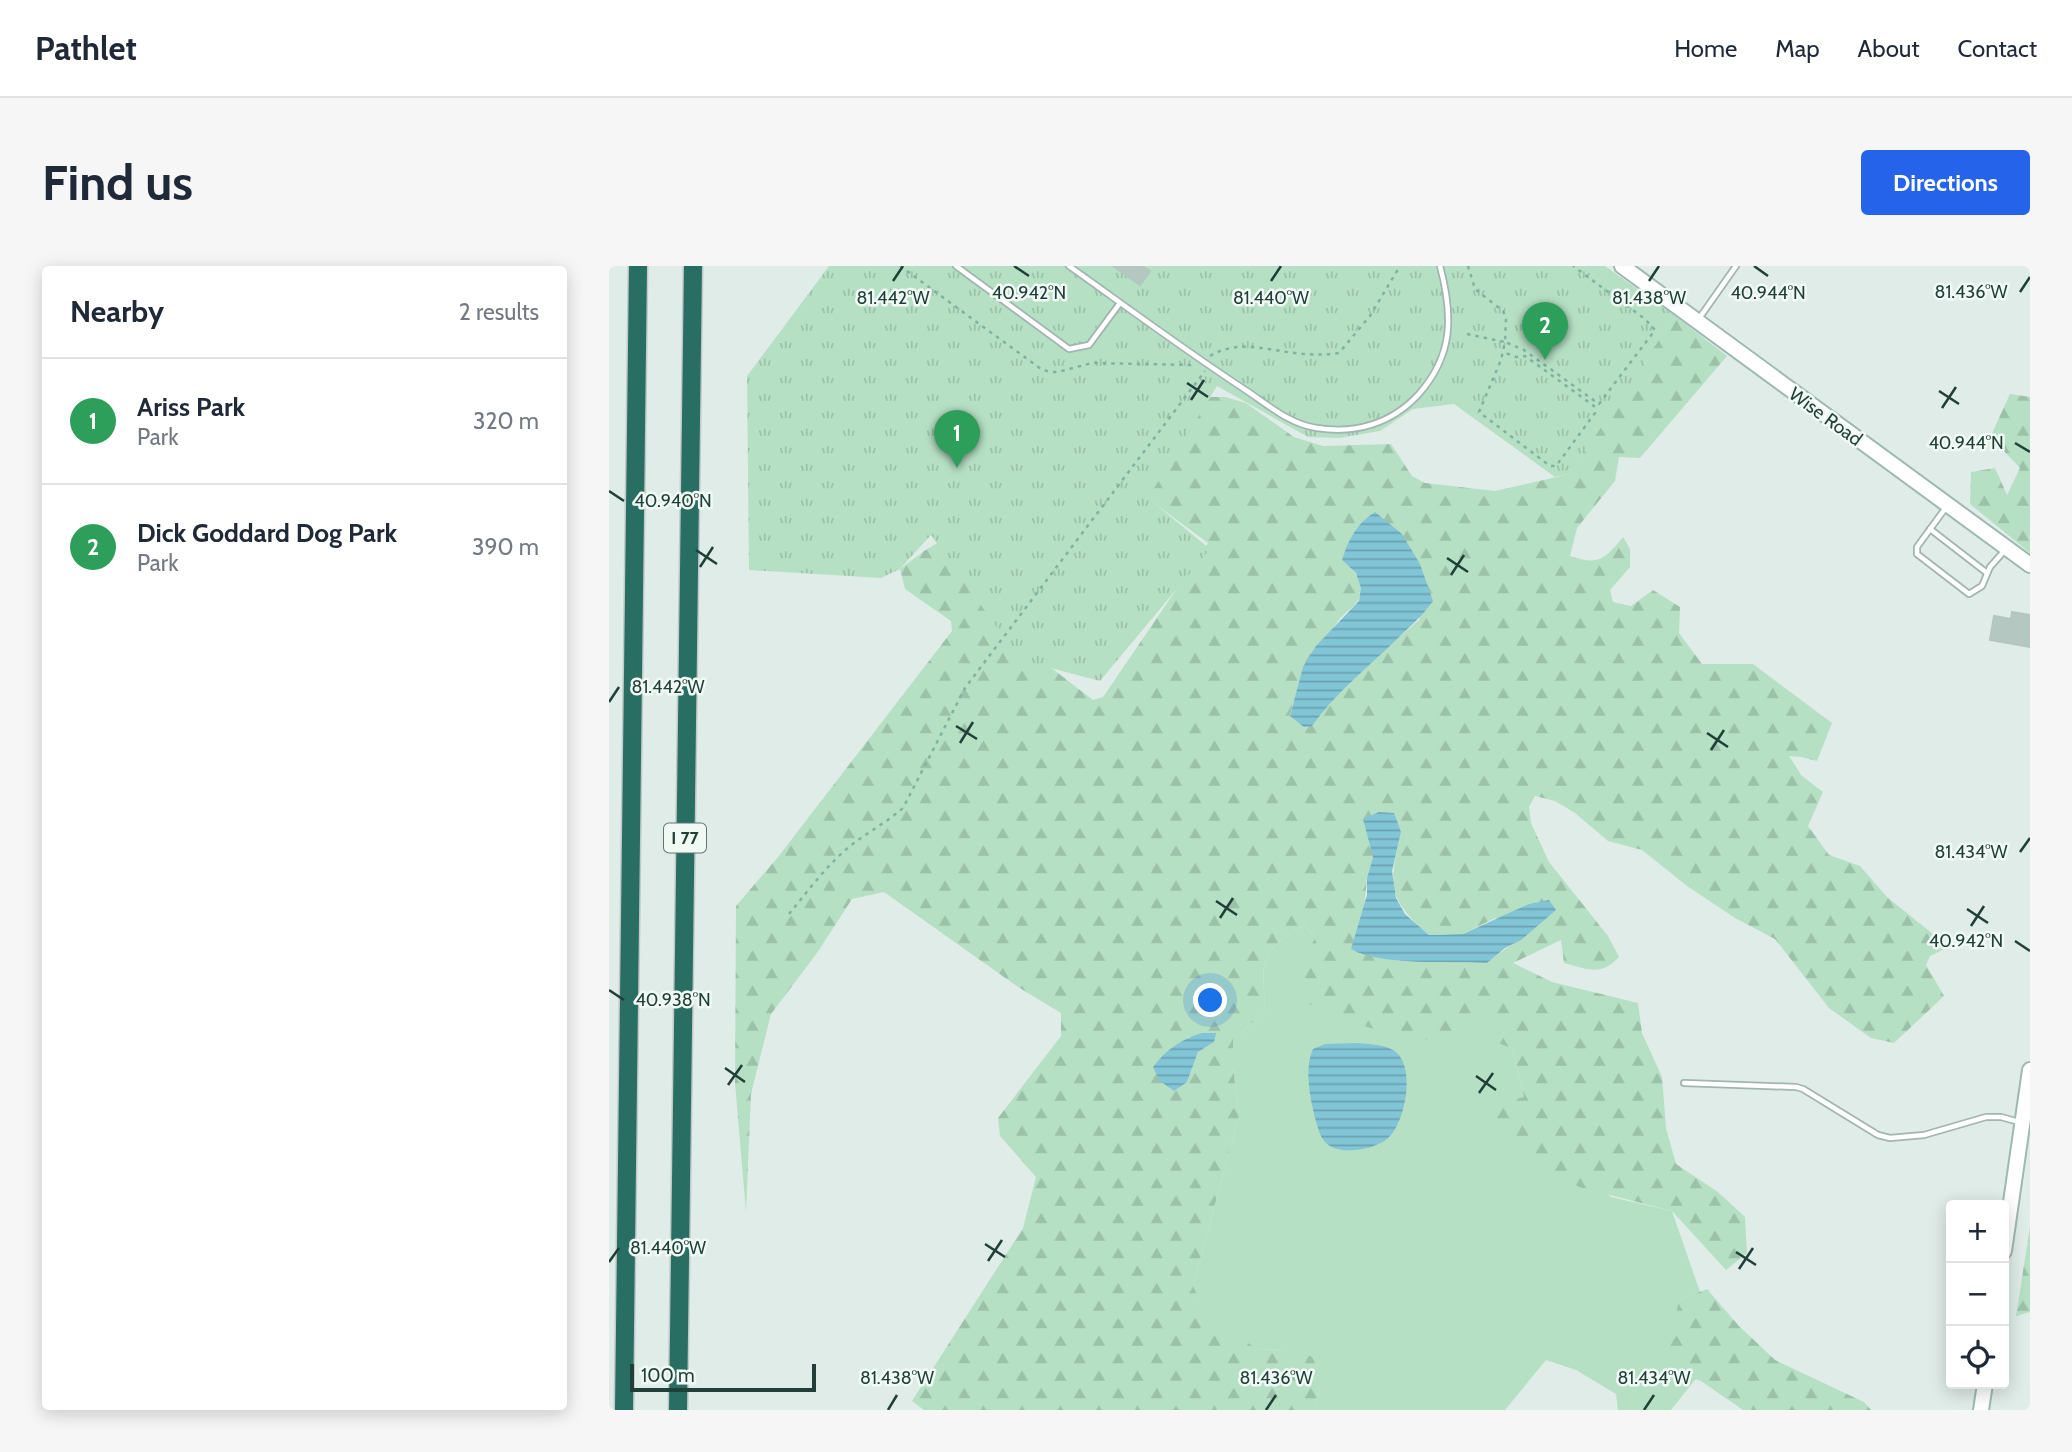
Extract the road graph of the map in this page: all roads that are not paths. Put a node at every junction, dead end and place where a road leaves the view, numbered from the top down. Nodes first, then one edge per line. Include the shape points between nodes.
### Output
1 (638, 266) edge
2 (693, 266) edge
3 (956, 266) edge
4 (1069, 266) edge
5 (1440, 266) edge
6 (1622, 266) edge
7 (1736, 266) edge
8 (1120, 303) junction
9 (1697, 321) junction
10 (1947, 506) junction
11 (1930, 529) junction
12 (2007, 548) junction
13 (2030, 565) edge
14 (1988, 574) junction
15 (2030, 1070) edge
16 (1684, 1083) dead end
17 (2022, 1123) junction
18 (2009, 1215) edge
19 (1984, 1389) edge
20 (624, 1410) edge
21 (678, 1410) edge
22 (1981, 1410) edge

1 - 20 highway
2 - 21 highway, I 77
3 - 8 lane via 1069,349 1089,345
4 - 8 lane
5 - 8 lane via 1450,319 1441,358 1429,382 1410,403 1384,421 1362,428 1314,428 1288,418
6 - 9 street, Wise Road
7 - 9 lane
9 - 10 street, Wise Road
10 - 11 lane
10 - 12 street, Wise Road
11 - 14 lane
11 - 14 lane via 1917,554 1969,594 1982,586
12 - 13 street, Wise Road
12 - 14 lane
15 - 17 street
16 - 17 lane via 1796,1087 1890,1138 1924,1135 1986,1117
17 - 18 street
19 - 22 street

